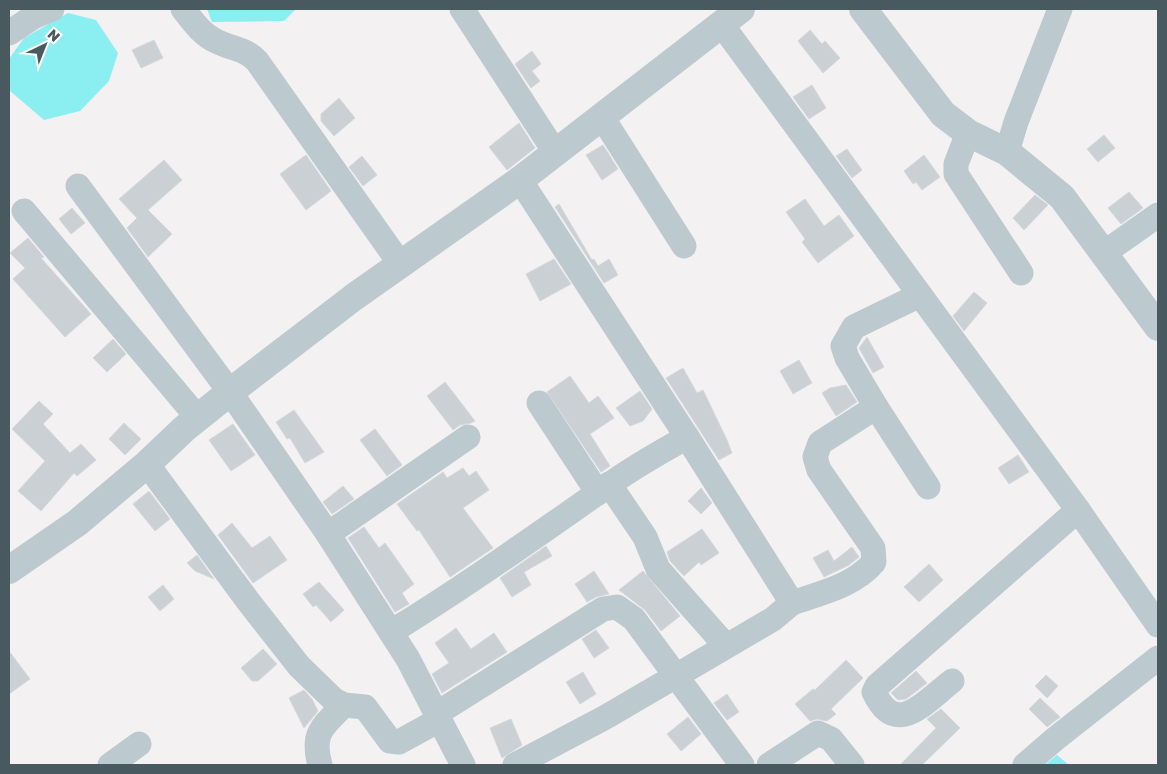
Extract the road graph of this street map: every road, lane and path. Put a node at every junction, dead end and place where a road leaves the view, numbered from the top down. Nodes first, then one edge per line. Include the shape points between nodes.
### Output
1 (52, 9) edge
2 (183, 9) edge
3 (462, 9) edge
4 (863, 9) edge
5 (1060, 9) edge
6 (732, 17) edge
7 (9, 33) edge
8 (602, 117) junction
9 (968, 133) junction
10 (555, 152) junction
11 (1007, 152) junction
12 (520, 180) junction
13 (78, 186) dead end
14 (24, 211) dead end
15 (1158, 214) edge
16 (684, 246) dead end
17 (1104, 253) junction
18 (401, 265) junction
19 (1021, 273) dead end
20 (920, 295) junction
21 (1158, 327) edge
22 (230, 392) junction
23 (539, 403) dead end
24 (876, 406) junction
25 (198, 418) junction
26 (468, 436) dead end
27 (687, 437) junction
28 (147, 464) junction
29 (928, 487) dead end
30 (604, 489) junction
31 (1078, 510) junction
32 (328, 534) junction
33 (9, 570) edge
34 (792, 603) junction
35 (1158, 625) edge
36 (391, 632) junction
37 (726, 646) junction
38 (1158, 658) edge
39 (676, 676) junction
40 (952, 681) dead end
41 (344, 705) junction
42 (438, 717) junction
43 (139, 744) dead end
44 (110, 765) edge
45 (320, 765) edge
46 (463, 765) edge
47 (514, 765) edge
48 (742, 765) edge
49 (769, 765) edge
50 (852, 765) edge
51 (1025, 765) edge

1 - 7 street
2 - 18 street via 201,32 216,42 248,52 257,61
3 - 10 street
4 - 9 street via 943,114
5 - 11 street
6 - 8 street
6 - 20 street
8 - 10 street
8 - 16 street
9 - 11 street
9 - 19 street via 956,164 956,174
10 - 12 street
11 - 17 street via 1062,197
12 - 18 street
12 - 27 street
13 - 22 street
14 - 25 street
15 - 17 street
17 - 21 street
18 - 22 street
20 - 24 street via 862,322 846,338 843,346 847,358
20 - 31 street
22 - 25 street
22 - 32 street
23 - 30 street
24 - 29 street
24 - 34 street via 820,443 815,457 819,470 873,548 874,562 850,582
25 - 28 street
26 - 32 street
27 - 30 street
27 - 34 street
28 - 33 street via 77,522
28 - 41 street via 299,666 334,700
30 - 36 street
30 - 37 street via 645,537 658,569
31 - 35 street
31 - 40 street via 874,692 888,711 897,717 920,706
32 - 36 street
34 - 37 street via 773,619
36 - 42 street
37 - 39 street
38 - 51 street
39 - 42 street via 634,619 617,607 610,607 588,618
39 - 47 street
39 - 48 street
41 - 42 street via 365,707 390,741 398,742
41 - 45 street via 317,736
42 - 46 street
43 - 44 street
49 - 50 street via 818,733 831,739

